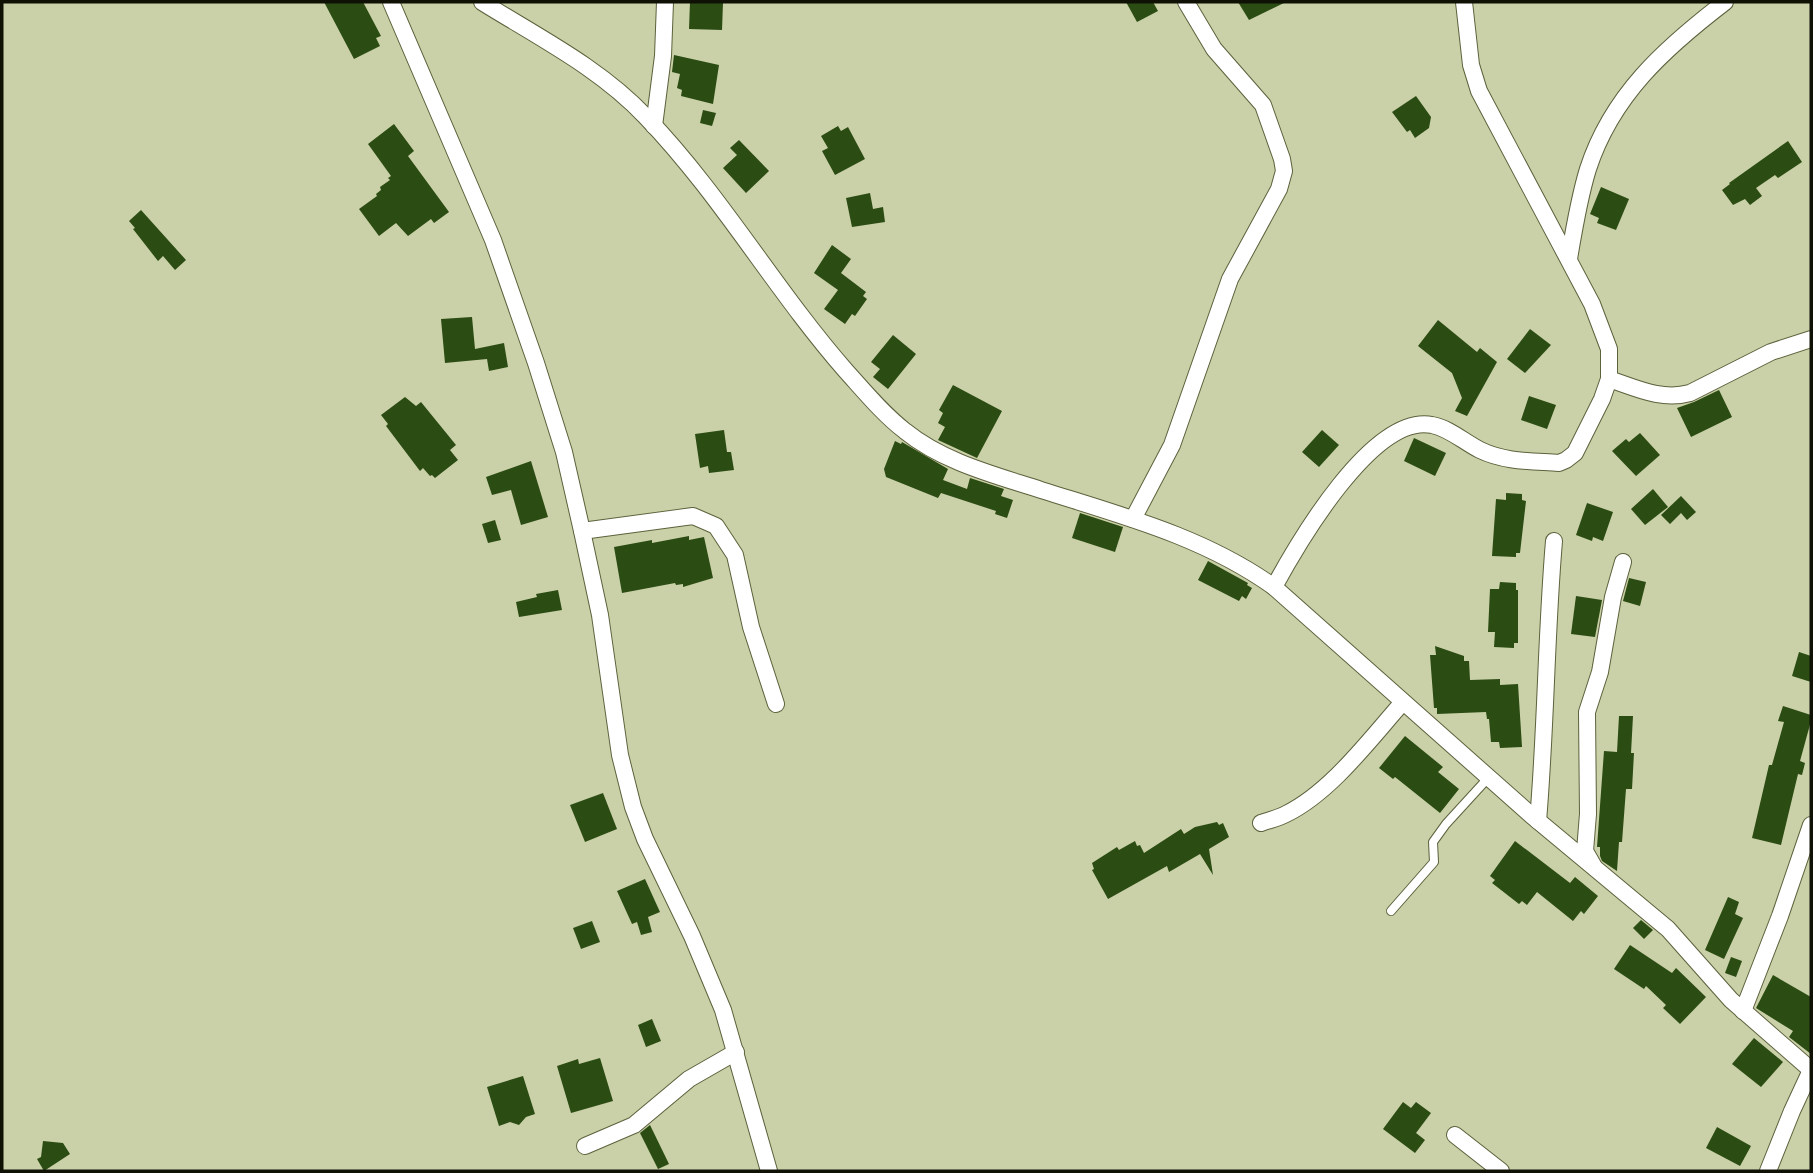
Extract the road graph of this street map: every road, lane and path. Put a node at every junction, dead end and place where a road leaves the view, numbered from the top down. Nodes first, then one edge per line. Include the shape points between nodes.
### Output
1 (391, 2) edge
2 (482, 2) edge
3 (665, 2) edge
4 (1186, 2) edge
5 (1464, 2) edge
6 (1725, 2) edge
7 (654, 126) junction
8 (1569, 259) junction
9 (1811, 339) edge
10 (1609, 379) junction
11 (1133, 519) junction
12 (582, 531) junction
13 (1554, 541) dead end
14 (1623, 562) dead end
15 (1274, 587) junction
16 (1403, 702) junction
17 (776, 704) dead end
18 (1489, 777) junction
19 (1538, 821) junction
20 (1261, 824) dead end
21 (1811, 825) edge
22 (1598, 873) junction
23 (1391, 911) dead end
24 (1743, 1011) junction
25 (736, 1052) junction
26 (1811, 1070) edge
27 (1455, 1135) dead end
28 (585, 1146) dead end
29 (769, 1171) edge
30 (1501, 1171) edge
31 (1768, 1171) edge

1 - 12 street via 493,240 537,363
2 - 7 street via 592,70
3 - 7 street
4 - 11 street via 1214,49 1263,106 1284,171 1279,189 1230,279 1171,445
5 - 8 street via 1469,54 1479,91
6 - 8 street via 1646,70 1624,96 1588,168
7 - 11 street via 705,186 809,329 905,431 959,461
8 - 10 street via 1609,349
9 - 10 street via 1771,352 1677,397
10 - 15 street via 1584,439 1575,453 1559,463 1501,458 1431,425 1418,424 1387,437 1325,505
11 - 15 street via 1212,549
12 - 17 street via 693,516 716,526 735,555 751,627
12 - 25 street via 631,798 645,839 708,973
13 - 19 street
14 - 22 street via 1587,712 1585,851
15 - 16 street
16 - 18 street
16 - 20 street via 1311,798
18 - 19 street
18 - 23 lane via 1446,824 1433,842 1434,862
19 - 22 street
21 - 24 street
22 - 24 street via 1668,929
24 - 26 street
25 - 28 street via 689,1079 634,1125
25 - 29 street
26 - 31 street
27 - 30 street

